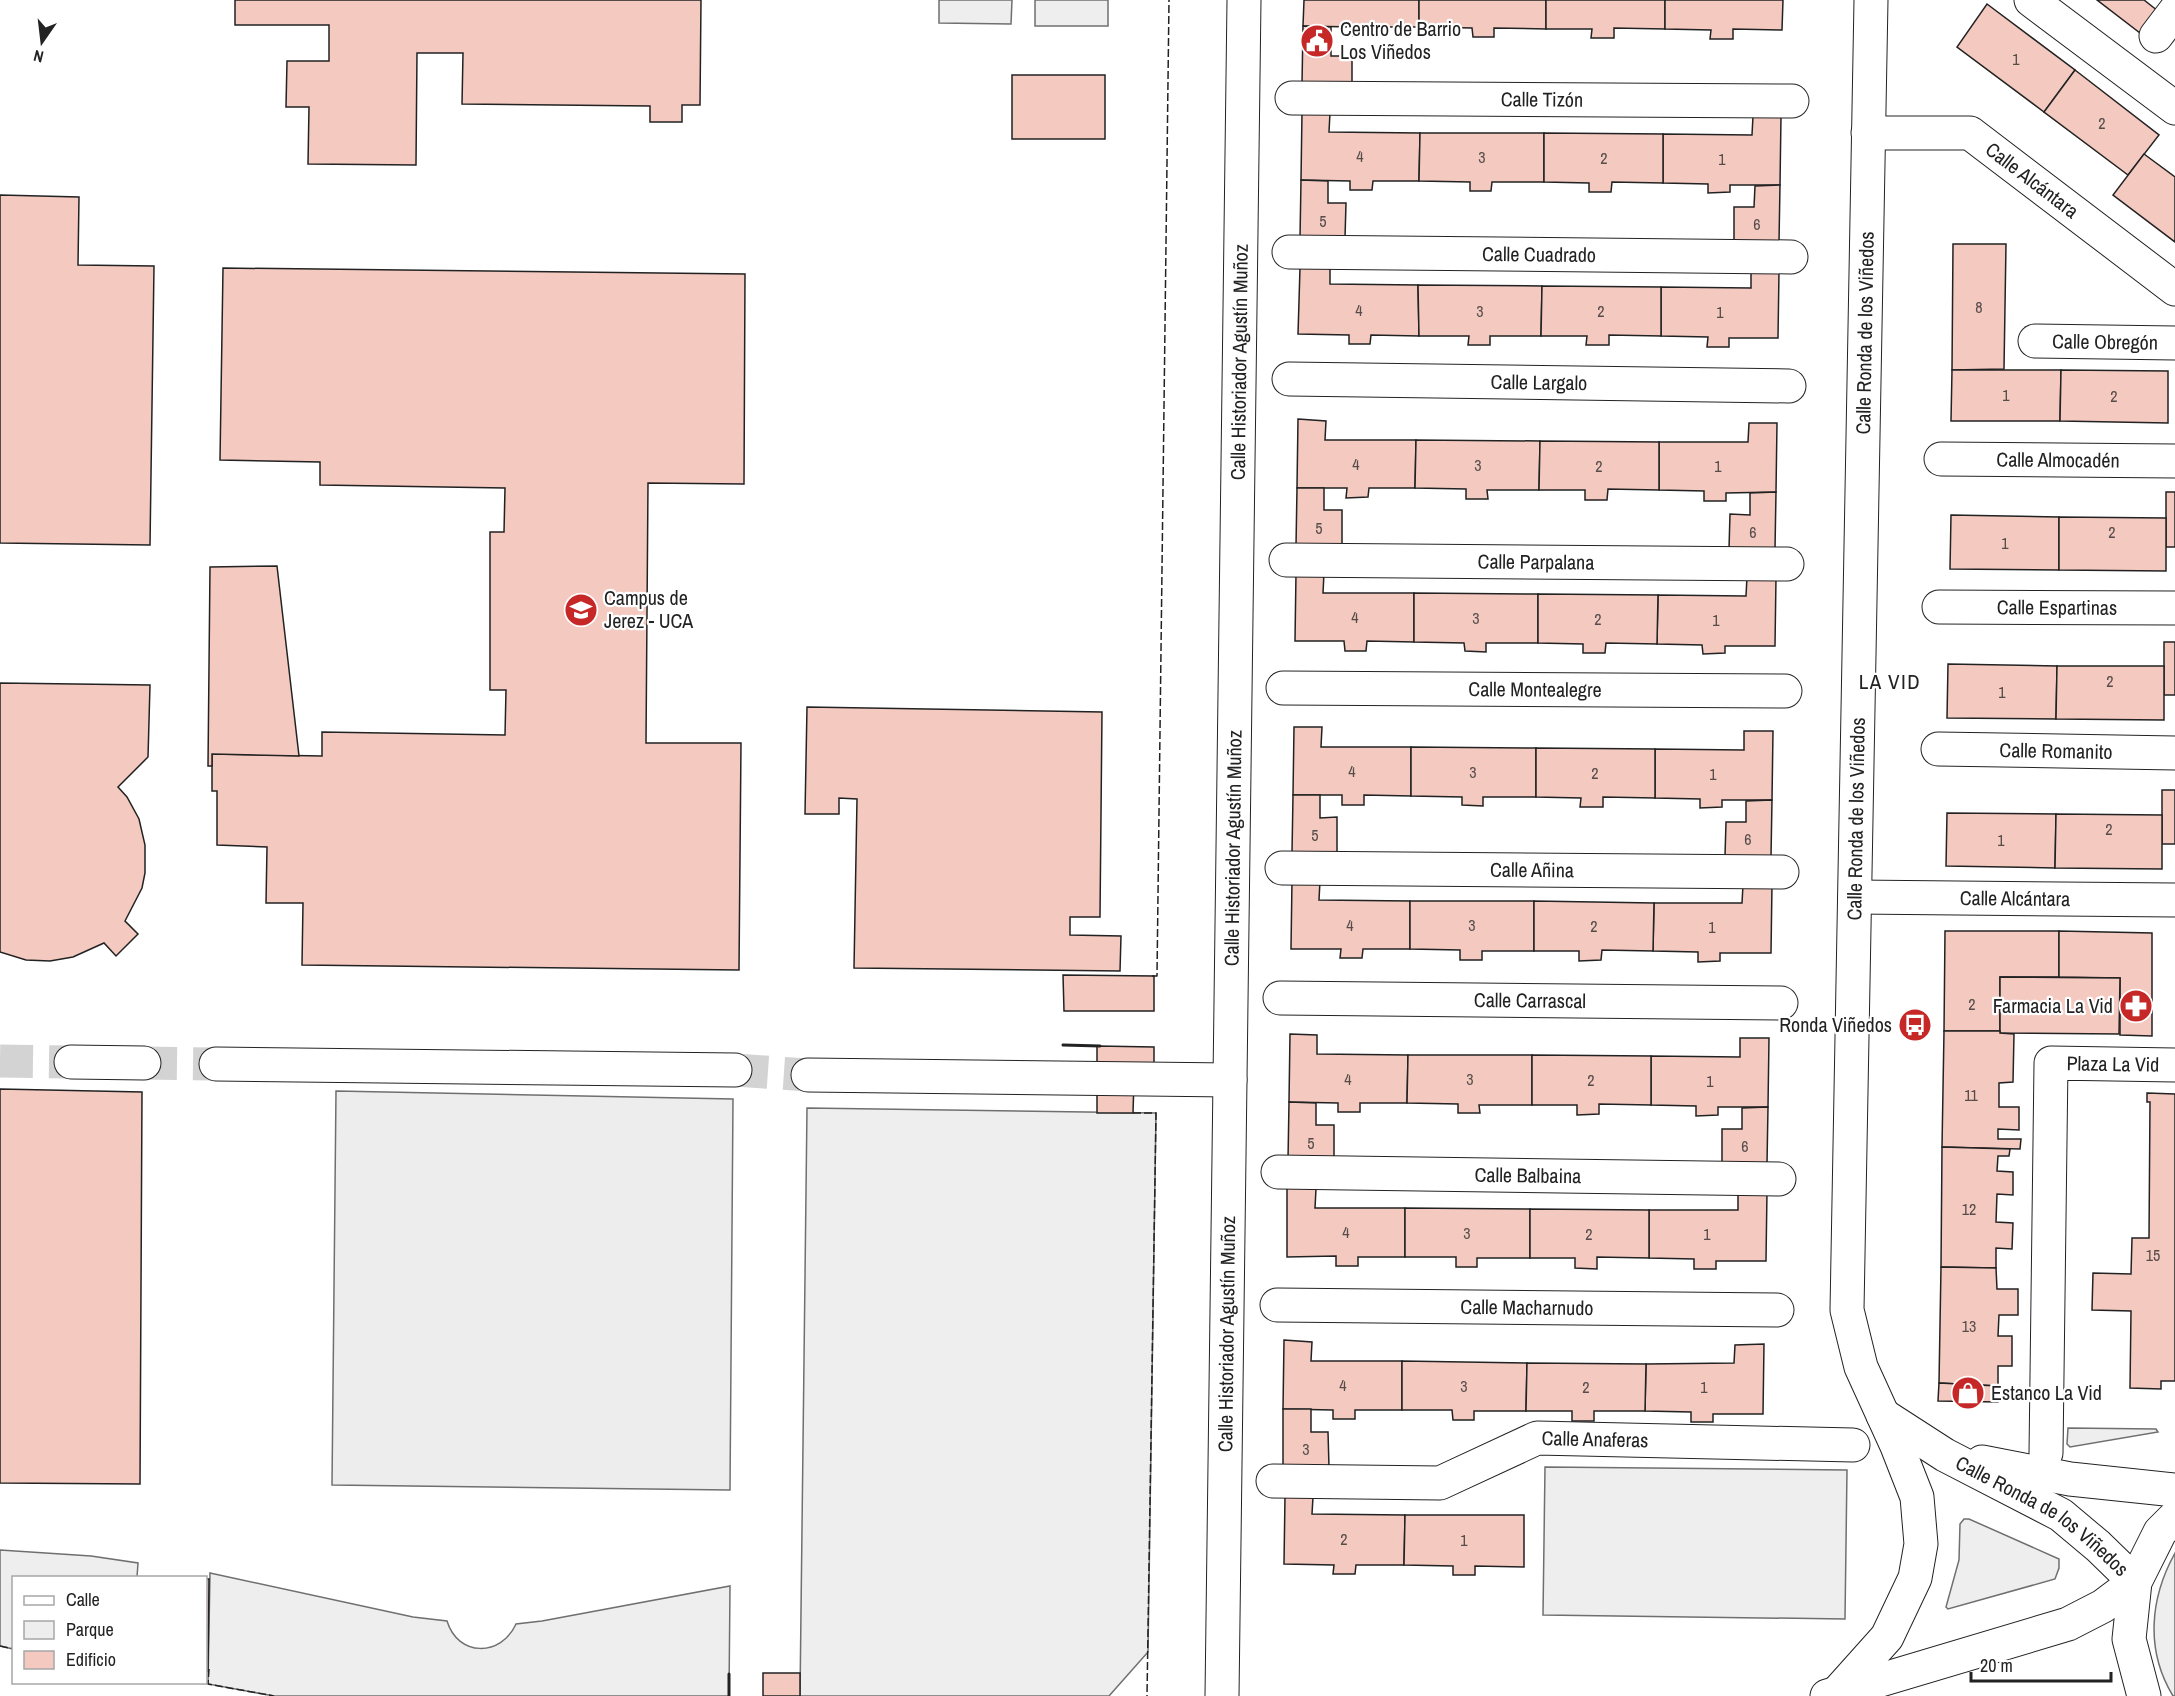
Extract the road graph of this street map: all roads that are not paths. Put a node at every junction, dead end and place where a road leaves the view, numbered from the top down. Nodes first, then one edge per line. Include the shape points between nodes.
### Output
1 (1244, 0) edge
2 (1870, 0) edge
3 (2031, 0) edge
4 (2175, 11) edge
5 (2156, 36) dead end
6 (1292, 98) dead end
7 (1792, 101) dead end
8 (2175, 108) edge
9 (1868, 133) junction
10 (1289, 252) dead end
11 (1791, 257) dead end
12 (2175, 289) edge
13 (2036, 341) dead end
14 (2175, 343) edge
15 (1289, 379) dead end
16 (1789, 386) dead end
17 (1941, 459) dead end
18 (2175, 461) edge
19 (1286, 560) dead end
20 (1787, 564) dead end
21 (1939, 607) dead end
22 (2175, 608) edge
23 (1284, 687) dead end
24 (1785, 691) dead end
25 (1938, 749) dead end
26 (2175, 753) edge
27 (1282, 868) dead end
28 (1782, 872) dead end
29 (1855, 897) junction
30 (2175, 900) edge
31 (1280, 998) dead end
32 (1781, 1003) dead end
33 (71, 1062) tunnel mouth
34 (144, 1063) tunnel mouth
35 (216, 1064) tunnel mouth
36 (2175, 1065) edge
37 (735, 1070) tunnel mouth
38 (808, 1075) tunnel mouth
39 (1230, 1080) junction
40 (1278, 1172) dead end
41 (1779, 1179) dead end
42 (1276, 1305) dead end
43 (1777, 1310) dead end
44 (1883, 1415) junction
45 (1853, 1445) dead end
46 (2046, 1453) dead end
47 (1945, 1455) junction
48 (1273, 1481) dead end
49 (2175, 1490) edge
50 (2175, 1518) edge
51 (2135, 1582) junction
52 (1831, 1695) edge
53 (1222, 1696) edge
54 (2144, 1696) edge

1 - 39 street, Calle Historiador Agustín Muñoz
2 - 9 street, Calle Ronda de los Viñedos
3 - 8 street
4 - 5 street
6 - 7 street, Calle Tizón
9 - 12 street, Calle Alcántara via 1970,134
9 - 29 street, Calle Ronda de los Viñedos
10 - 11 street, Calle Cuadrado
13 - 14 street, Calle Obregón
15 - 16 street, Calle Largalo
17 - 18 street, Calle Almocadén
19 - 20 street, Calle Parpalana
21 - 22 street, Calle Espartinas
23 - 24 street, Calle Montealegre
25 - 26 street, Calle Romanito
27 - 28 street, Calle Añina
29 - 30 street, Calle Alcántara
29 - 44 street, Calle Ronda de los Viñedos via 1846,1310 1861,1367
31 - 32 street, Calle Carrascal
33 - 34 street
35 - 37 street
36 - 46 street, Plaza La Vid via 2051,1063
38 - 39 street
39 - 53 street, Calle Historiador Agustín Muñoz
40 - 41 street, Calle Balbaina
42 - 43 street, Calle Macharnudo
44 - 47 street, Calle Ronda de los Viñedos
44 - 52 street, Calle Ronda de los Viñedos via 1917,1497 1921,1544 1917,1567 1887,1636
45 - 48 street, Calle Anaferas via 1537,1438 1440,1483
47 - 49 street, Calle Ronda de los Viñedos via 2070,1479
47 - 51 street, Calle Ronda de los Viñedos via 2061,1515
50 - 51 street via 2160,1532
51 - 52 street via 2103,1606 2068,1624
51 - 54 street via 2128,1639

